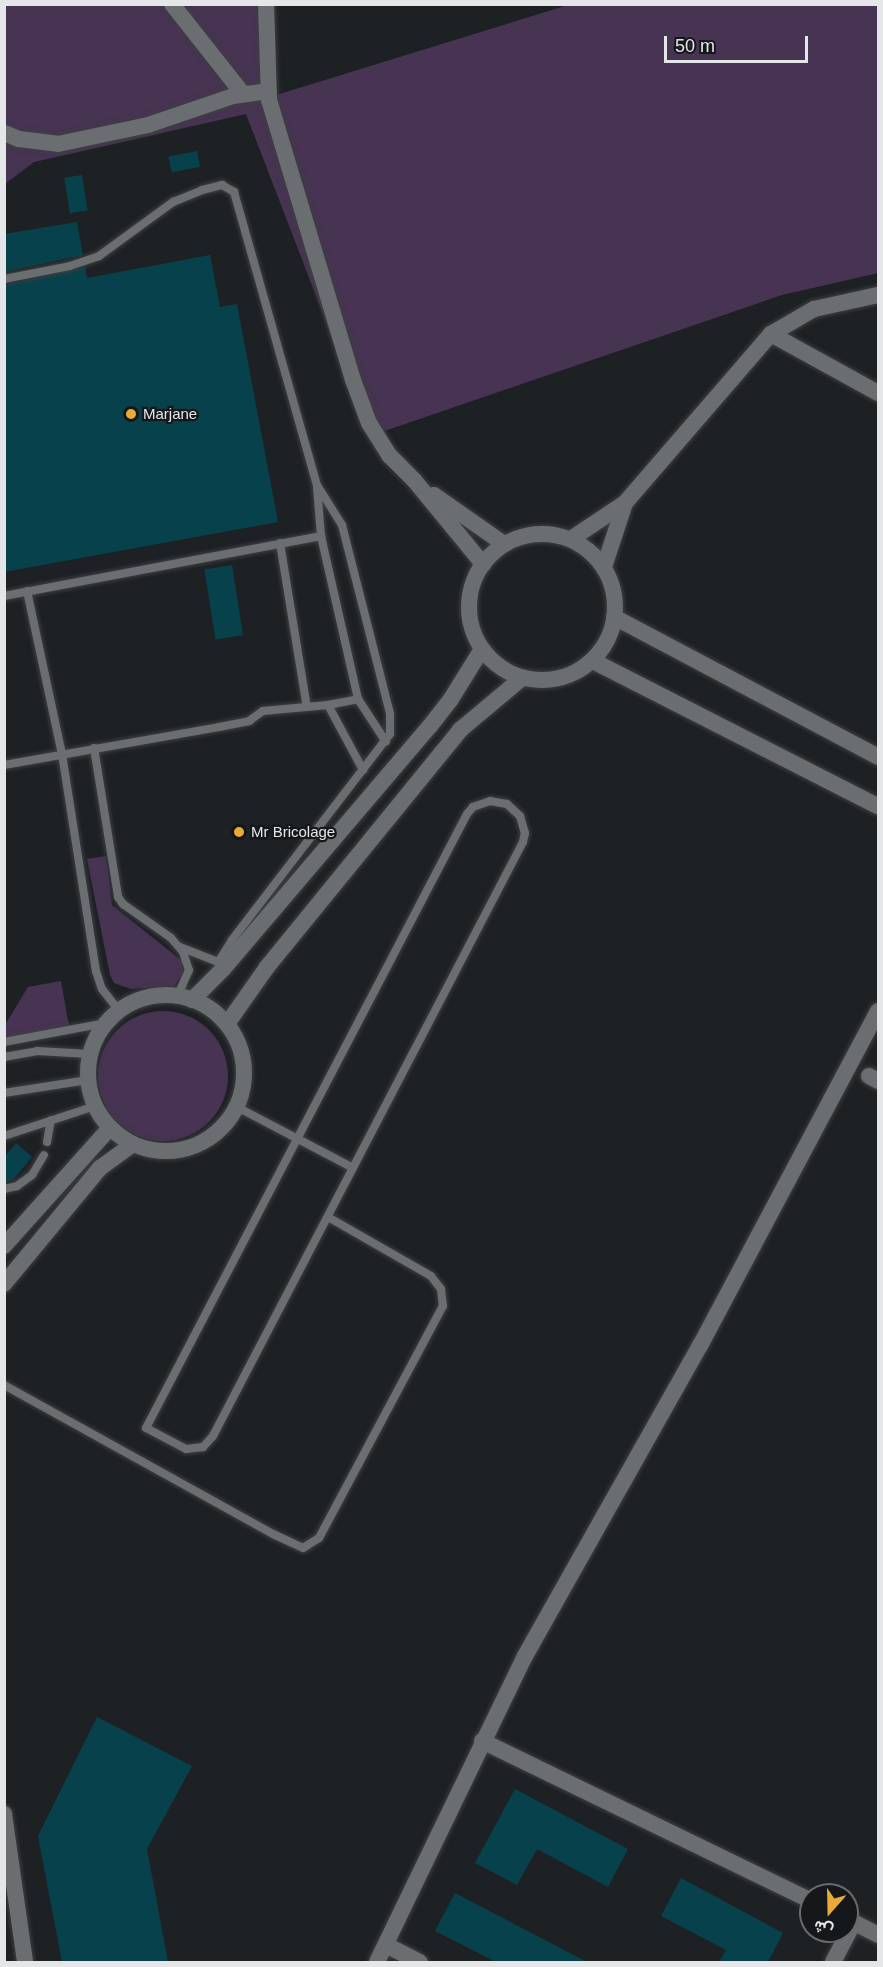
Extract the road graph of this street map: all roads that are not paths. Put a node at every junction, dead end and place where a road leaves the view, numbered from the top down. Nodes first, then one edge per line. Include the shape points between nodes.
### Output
1 (172, 4) edge
2 (266, 4) edge
3 (269, 91) junction
4 (243, 94) junction
5 (4, 133) edge
6 (4, 279) edge
7 (879, 295) edge
8 (771, 334) junction
9 (879, 393) edge
10 (414, 480) junction
11 (317, 484) junction
12 (625, 502) junction
13 (321, 536) junction
14 (571, 539) junction
15 (280, 543) junction
16 (504, 544) junction
17 (483, 564) junction
18 (604, 567) junction
19 (27, 591) junction
20 (4, 596) edge
21 (614, 617) junction
22 (482, 649) junction
23 (593, 661) junction
24 (522, 678) junction
25 (358, 699) junction
26 (328, 705) junction
27 (307, 707) junction
28 (386, 742) junction
29 (94, 748) junction
30 (62, 754) junction
31 (879, 757) edge
32 (4, 765) edge
33 (363, 770) junction
34 (879, 806) edge
35 (179, 946) junction
36 (221, 966) junction
37 (185, 999) junction
38 (119, 1011) junction
39 (879, 1011) edge
40 (106, 1023) junction
41 (227, 1024) junction
42 (4, 1042) edge
43 (90, 1054) junction
44 (4, 1057) edge
45 (88, 1080) junction
46 (4, 1093) edge
47 (95, 1106) junction
48 (237, 1107) junction
49 (51, 1120) junction
50 (110, 1128) junction
51 (4, 1136) edge
52 (296, 1138) junction
53 (47, 1142) dead end
54 (133, 1144) junction
55 (44, 1155) dead end
56 (352, 1168) junction
57 (4, 1189) edge
58 (327, 1217) junction
59 (4, 1246) edge
60 (4, 1284) edge
61 (4, 1385) edge
62 (482, 1741) junction
63 (4, 1814) edge
64 (799, 1895) edge
65 (859, 1925) edge
66 (879, 1935) edge
67 (841, 1943) edge
68 (386, 1944) junction
69 (25, 1962) edge
70 (376, 1962) edge
71 (420, 1962) edge
72 (833, 1962) edge

1 - 4 street
2 - 3 street
3 - 4 street
3 - 10 street via 280,140 369,423 390,456
4 - 5 street via 148,125 58,144
6 - 11 lane via 99,256 173,202 202,190 222,185 234,192
7 - 8 street via 814,309
8 - 9 street
8 - 12 street
10 - 16 street
10 - 17 street
11 - 13 lane
11 - 28 lane via 342,525 390,714
12 - 14 street
12 - 18 street
13 - 15 lane
13 - 25 lane
14 - 16 street via 553,534 520,537
14 - 18 street
15 - 19 lane
15 - 27 lane
16 - 17 street
17 - 22 street via 469,601 471,626
18 - 21 street via 616,597
19 - 20 lane
19 - 30 lane
21 - 23 street via 613,631
21 - 31 street
22 - 24 street via 505,671
22 - 36 street via 430,726
23 - 24 street via 567,677 548,681
23 - 34 street
24 - 41 street via 460,730 267,967
25 - 26 lane
25 - 28 lane
26 - 27 lane
26 - 33 lane
27 - 29 lane via 263,711 249,721
28 - 33 lane
29 - 30 lane
29 - 35 lane via 118,897
30 - 32 lane
30 - 38 lane via 96,971 102,989
33 - 36 lane via 231,940
35 - 36 lane
35 - 37 lane via 189,970
36 - 37 street
37 - 38 street via 167,995 142,999
37 - 41 street via 212,1010
38 - 40 street
39 - 62 street
40 - 42 lane
40 - 43 street
41 - 48 street via 244,1065
43 - 44 lane via 37,1051
43 - 45 street
45 - 46 lane
45 - 47 street
47 - 49 lane
47 - 50 street
48 - 52 lane
48 - 54 street via 223,1127 204,1142 181,1150 156,1151
49 - 51 lane
49 - 53 lane
50 - 54 street
50 - 59 street
52 - 56 lane
52 - 56 lane via 467,814 473,807 490,801 507,804 520,816 524,842
52 - 58 lane via 146,1428 186,1449 198,1449 209,1442
54 - 60 street via 100,1168
55 - 57 lane via 32,1175
56 - 58 lane
58 - 61 lane via 431,1276 441,1289 443,1306 319,1538 303,1548
62 - 64 street
62 - 68 street
63 - 69 street
65 - 66 street
67 - 72 street
68 - 70 street
68 - 71 street

